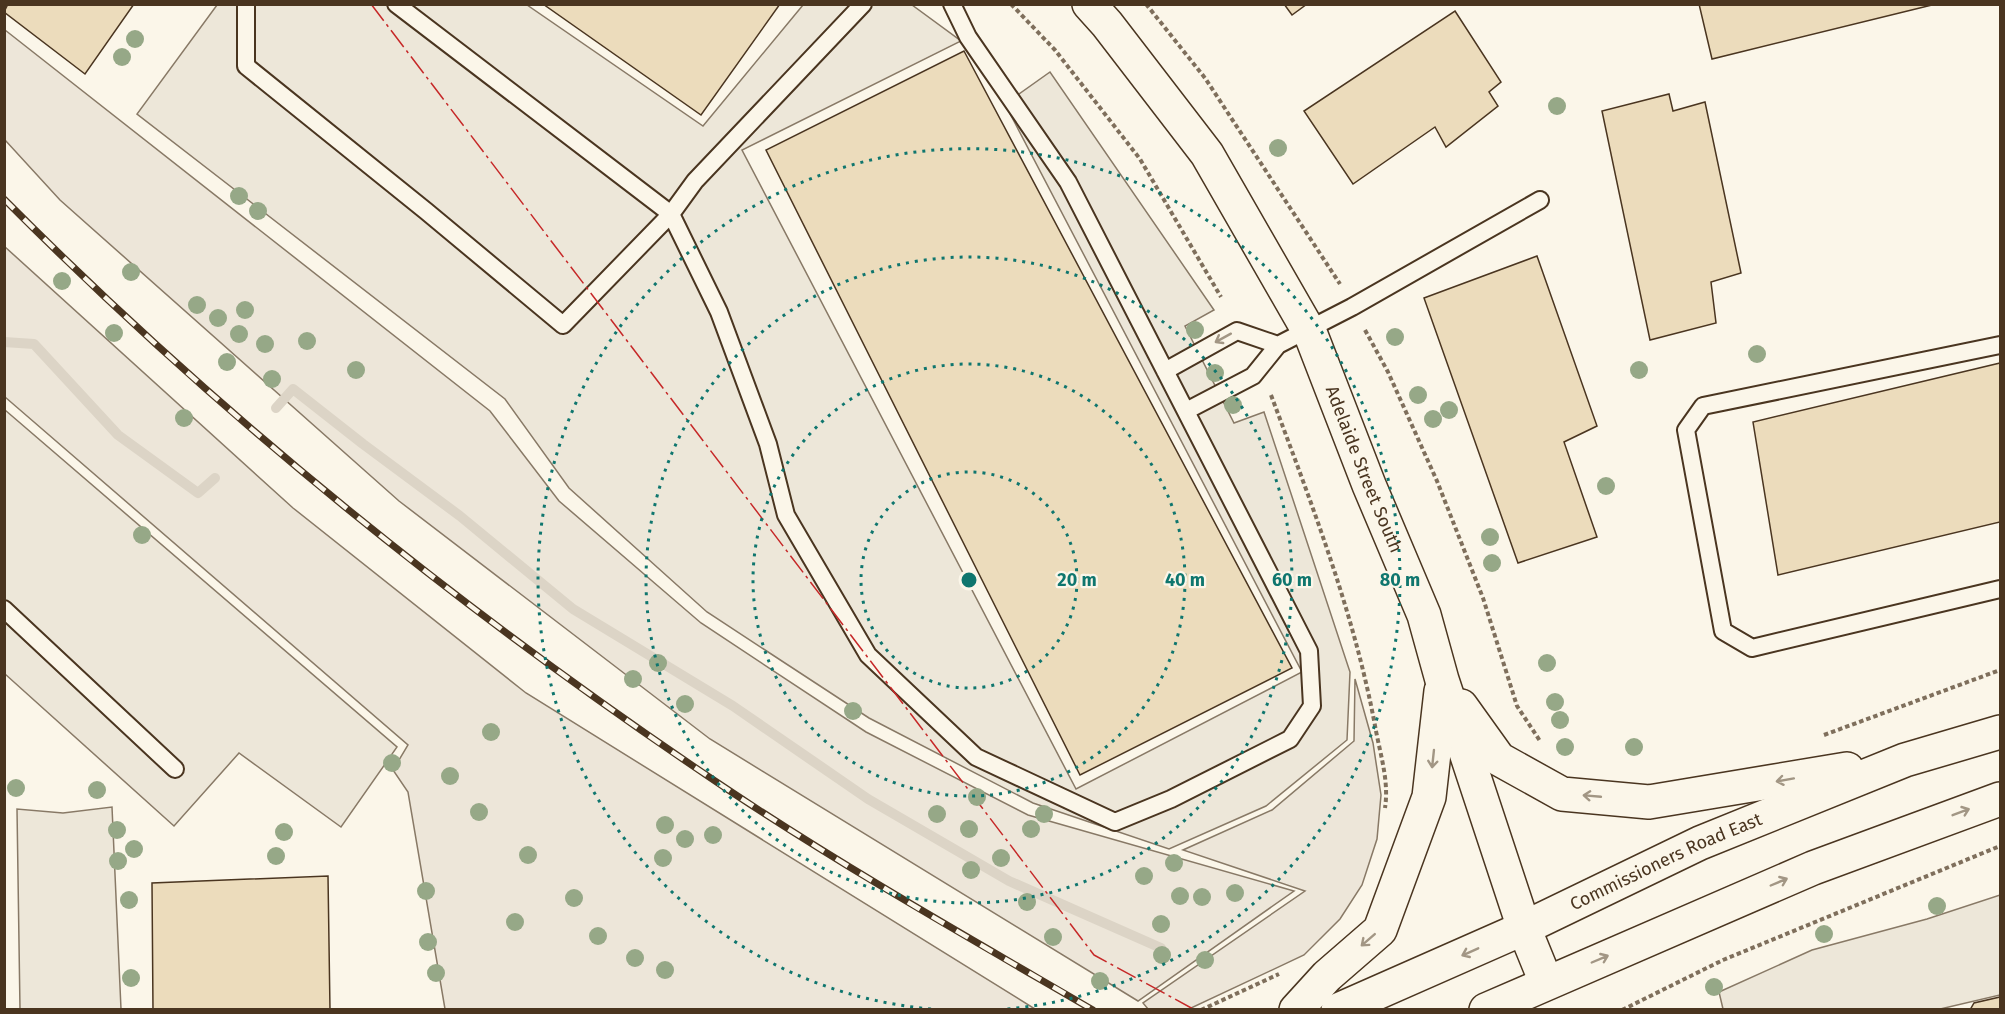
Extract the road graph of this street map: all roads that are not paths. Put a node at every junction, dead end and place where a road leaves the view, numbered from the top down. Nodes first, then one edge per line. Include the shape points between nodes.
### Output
1 (246, 4) edge
2 (396, 4) edge
3 (863, 4) edge
4 (952, 4) edge
5 (1089, 4) edge
6 (1540, 200) dead end
7 (671, 214) junction
8 (1309, 330) junction
9 (1278, 345) junction
10 (2001, 345) edge
11 (1166, 371) junction
12 (1186, 411) junction
13 (2001, 589) edge
14 (4, 609) edge
15 (1442, 680) junction
16 (2001, 732) edge
17 (1905, 760) junction
18 (175, 769) dead end
19 (2001, 799) edge
20 (1524, 928) junction
21 (1546, 982) junction
22 (1296, 1010) edge
23 (1338, 1010) edge
24 (1486, 1010) edge

1 - 7 lane via 246,66 563,325
2 - 7 lane
3 - 7 lane via 695,181
4 - 11 lane via 968,37 1068,182
5 - 8 main road, Adelaide Street South via 1207,154
6 - 8 lane
7 - 12 lane via 719,312 768,444 786,515 868,655 976,757 1115,822 1171,799 1290,739 1312,706 1309,651
8 - 9 lane
8 - 15 main road, Adelaide Street South via 1424,615
9 -> 11 lane via 1237,331
9 - 12 lane via 1252,376
10 - 13 lane via 1703,406 1686,430 1724,632 1752,648
11 - 12 lane
14 - 18 lane
17 -> 15 main road via 1649,801 1562,794 1499,759
15 - 20 main road, Adelaide Street South
15 -> 22 main road via 1429,797 1380,930 1327,976
16 - 17 main road, Commissioners Road East
17 - 20 main road, Commissioners Road East via 1700,843
21 -> 19 main road via 1813,868
20 - 21 main road, Adelaide Street South
20 -> 23 main road, Commissioners Road East
21 - 24 main road

